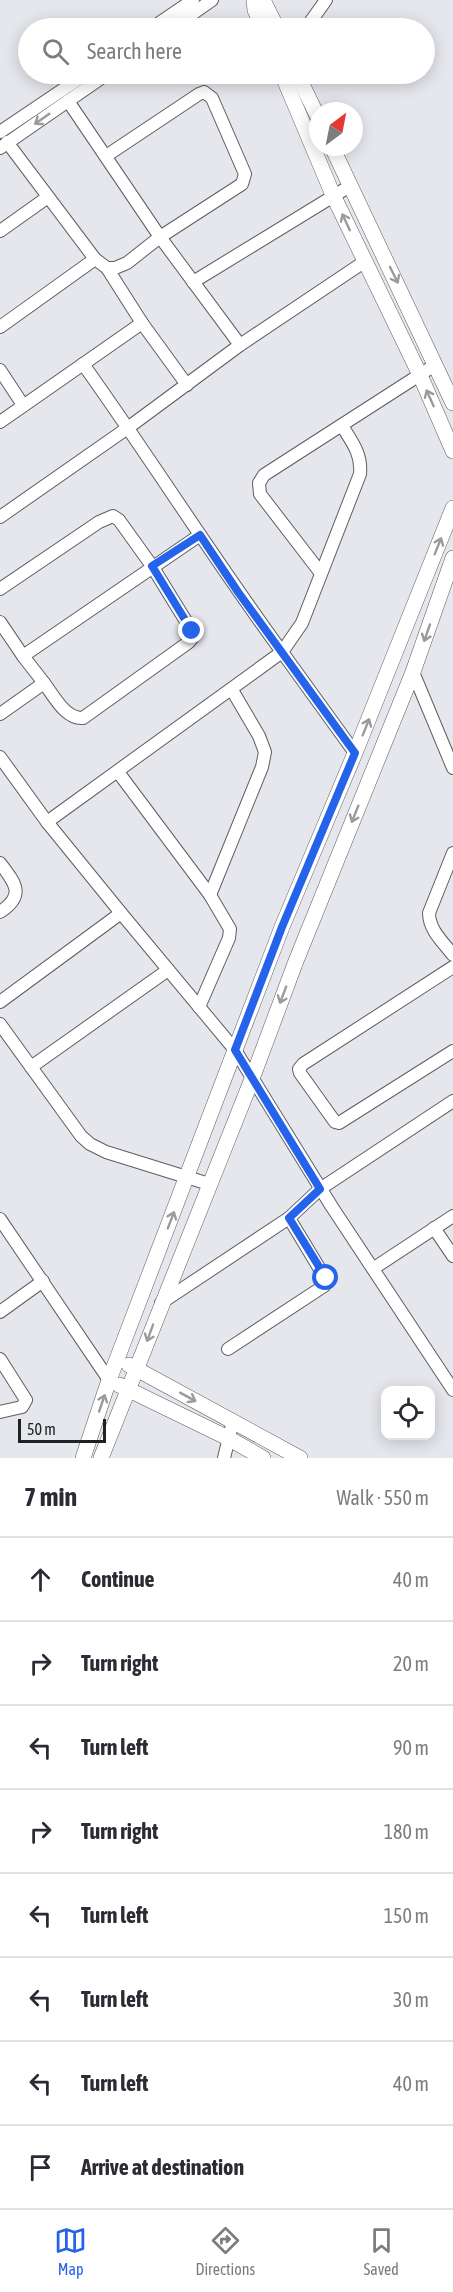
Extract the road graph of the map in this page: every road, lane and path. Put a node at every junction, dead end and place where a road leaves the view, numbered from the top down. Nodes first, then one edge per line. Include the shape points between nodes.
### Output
1 (193, 0) edge
2 (212, 0) edge
3 (254, 0) edge
4 (263, 0) edge
5 (326, 0) edge
6 (167, 18) edge
7 (186, 18) edge
8 (259, 18) edge
9 (272, 18) edge
10 (313, 18) edge
11 (73, 84) edge
12 (92, 84) edge
13 (286, 84) edge
14 (302, 84) edge
15 (68, 100) junction
16 (311, 102) edge
17 (2, 141) edge
18 (106, 156) junction
19 (336, 156) edge
20 (350, 186) junction
21 (333, 195) junction
22 (48, 197) junction
23 (0, 231) edge
24 (160, 237) junction
25 (95, 259) junction
26 (364, 262) junction
27 (106, 268) junction
28 (193, 282) junction
29 (142, 323) junction
30 (0, 327) edge
31 (240, 345) junction
32 (83, 364) junction
33 (435, 365) junction
34 (0, 370) edge
35 (420, 375) junction
36 (188, 385) junction
37 (453, 403) edge
38 (23, 405) junction
39 (0, 422) edge
40 (342, 426) junction
41 (129, 427) junction
42 (453, 452) edge
43 (453, 508) edge
44 (0, 517) edge
45 (200, 535) junction
46 (453, 558) edge
47 (152, 566) junction
48 (320, 572) junction
49 (0, 589) edge
50 (0, 622) edge
51 (282, 652) junction
52 (23, 656) junction
53 (413, 672) junction
54 (44, 683) junction
55 (232, 690) junction
56 (0, 714) edge
57 (355, 753) junction
58 (0, 757) edge
59 (453, 768) edge
60 (118, 772) junction
61 (47, 822) junction
62 (453, 853) edge
63 (0, 863) edge
64 (210, 895) junction
65 (0, 912) edge
66 (121, 913) junction
67 (453, 956) edge
68 (453, 967) edge
69 (168, 970) junction
70 (0, 1002) edge
71 (199, 1007) junction
72 (0, 1024) edge
73 (235, 1050) junction
74 (453, 1051) edge
75 (31, 1067) junction
76 (252, 1079) junction
77 (453, 1101) edge
78 (187, 1177) junction
79 (209, 1184) junction
80 (320, 1189) junction
81 (453, 1216) edge
82 (289, 1218) junction
83 (0, 1219) edge
84 (434, 1228) junction
85 (453, 1256) edge
86 (374, 1268) junction
87 (43, 1281) junction
88 (161, 1303) junction
89 (0, 1312) edge
90 (228, 1349) dead end
91 (0, 1359) edge
92 (118, 1359) junction
93 (137, 1369) junction
94 (109, 1380) junction
95 (128, 1389) junction
96 (453, 1390) edge
97 (0, 1412) edge
98 (233, 1421) junction
99 (228, 1438) junction
100 (82, 1458) edge
101 (101, 1458) edge
102 (224, 1458) edge
103 (263, 1458) edge
104 (300, 1458) edge

1 - 6 street
2 - 7 street
3 - 8 street
4 - 9 street
5 - 10 street
11 - 17 street
12 - 15 street
13 - 21 street
14 - 16 street
15 -> 17 street
15 - 18 street
17 - 22 street
18 - 24 street
18 - 24 street via 199,93 212,98 245,180
19 - 20 street
20 - 21 street
20 -> 33 street
26 -> 21 street
21 - 28 street
22 - 23 street
22 - 25 street
24 - 27 street via 127,263
24 - 28 street
25 - 27 street
25 - 30 street
26 - 31 street
26 - 35 street
27 - 29 street
28 - 31 street
29 - 32 street
29 - 36 street
31 - 36 street
32 - 38 street
32 - 41 street
33 - 35 street
33 - 37 street
34 - 38 street
35 - 40 street
42 -> 35 street
36 - 41 street
38 - 39 street
40 - 48 street via 357,450 360,474
40 - 48 street via 264,475 259,483 260,494
41 - 44 street
41 - 45 street
57 -> 43 street
45 - 47 street
45 - 51 street
46 -> 53 street
47 - 49 street via 113,516
47 - 52 street
47 - 54 street via 192,631 189,642 83,718 69,715
48 - 51 street via 302,623
50 - 52 street
51 - 55 street
51 - 57 street
52 - 54 street
53 - 59 street
53 -> 76 street
54 - 56 street
55 - 60 street
55 - 64 street via 265,752
57 - 73 street
58 - 61 street
60 - 61 street
60 - 64 street
61 - 66 street
62 - 67 street via 429,913 434,931
63 - 65 street via 16,888 16,898
64 - 71 street via 231,929
66 - 69 street
66 - 70 street
68 - 74 street via 299,1069 339,1123
69 - 71 street
69 - 75 street
71 - 73 street
72 - 75 street
73 - 76 street
73 - 78 street
75 - 78 street via 90,1144
76 - 79 street
76 - 80 street
77 - 80 street
78 - 79 street
92 -> 78 street
79 - 88 street
80 - 82 street
80 - 86 street
81 - 84 street
82 - 88 street
82 - 90 street via 324,1276 324,1286
83 - 87 street
84 - 85 street
84 - 86 street
86 - 96 street
87 - 89 street
87 - 94 street
88 -> 93 street
91 - 97 street via 26,1400 18,1409
92 - 93 street
92 - 94 street
93 - 95 street
93 -> 98 street
94 - 95 street
100 -> 94 street
95 - 99 street
95 - 101 street
98 - 99 street
98 - 104 street
99 - 102 street
99 - 103 street

